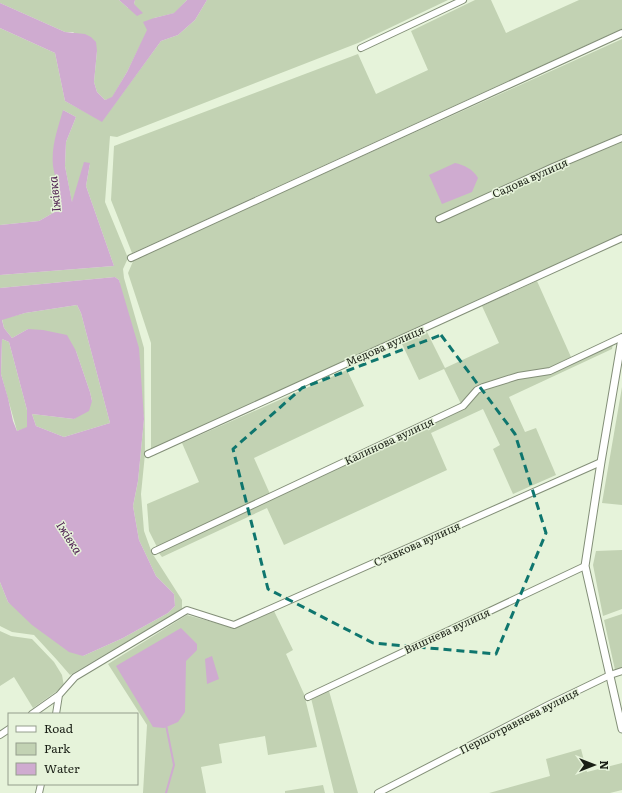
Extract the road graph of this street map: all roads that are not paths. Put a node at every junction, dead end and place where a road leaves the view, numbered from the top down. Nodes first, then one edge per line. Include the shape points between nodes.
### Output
1 (463, 0) edge
2 (622, 33) edge
3 (361, 48) dead end
4 (622, 138) edge
5 (439, 219) dead end
6 (622, 238) edge
7 (131, 258) dead end
8 (622, 338) edge
9 (148, 454) dead end
10 (601, 462) junction
11 (155, 551) dead end
12 (586, 566) junction
13 (622, 671) edge
14 (610, 675) junction
15 (59, 695) junction
16 (308, 697) dead end
17 (33, 713) edge
18 (56, 713) edge
19 (622, 729) edge
20 (378, 793) edge

1 - 3 street
2 - 7 street
4 - 5 street, Садова вулиця
6 - 9 street, Медова вулиця
8 - 10 street
8 - 11 street, Калинова вулиця via 550,371 518,376 483,387 463,406
10 - 12 street
10 - 15 street, Ставкова вулиця via 234,625 187,610 75,677
12 - 14 street
12 - 16 street, Вишнева вулиця
13 - 14 street, Першотравнева вулиця
14 - 19 street
14 - 20 street, Першотравнева вулиця
15 - 17 street
15 - 18 street

